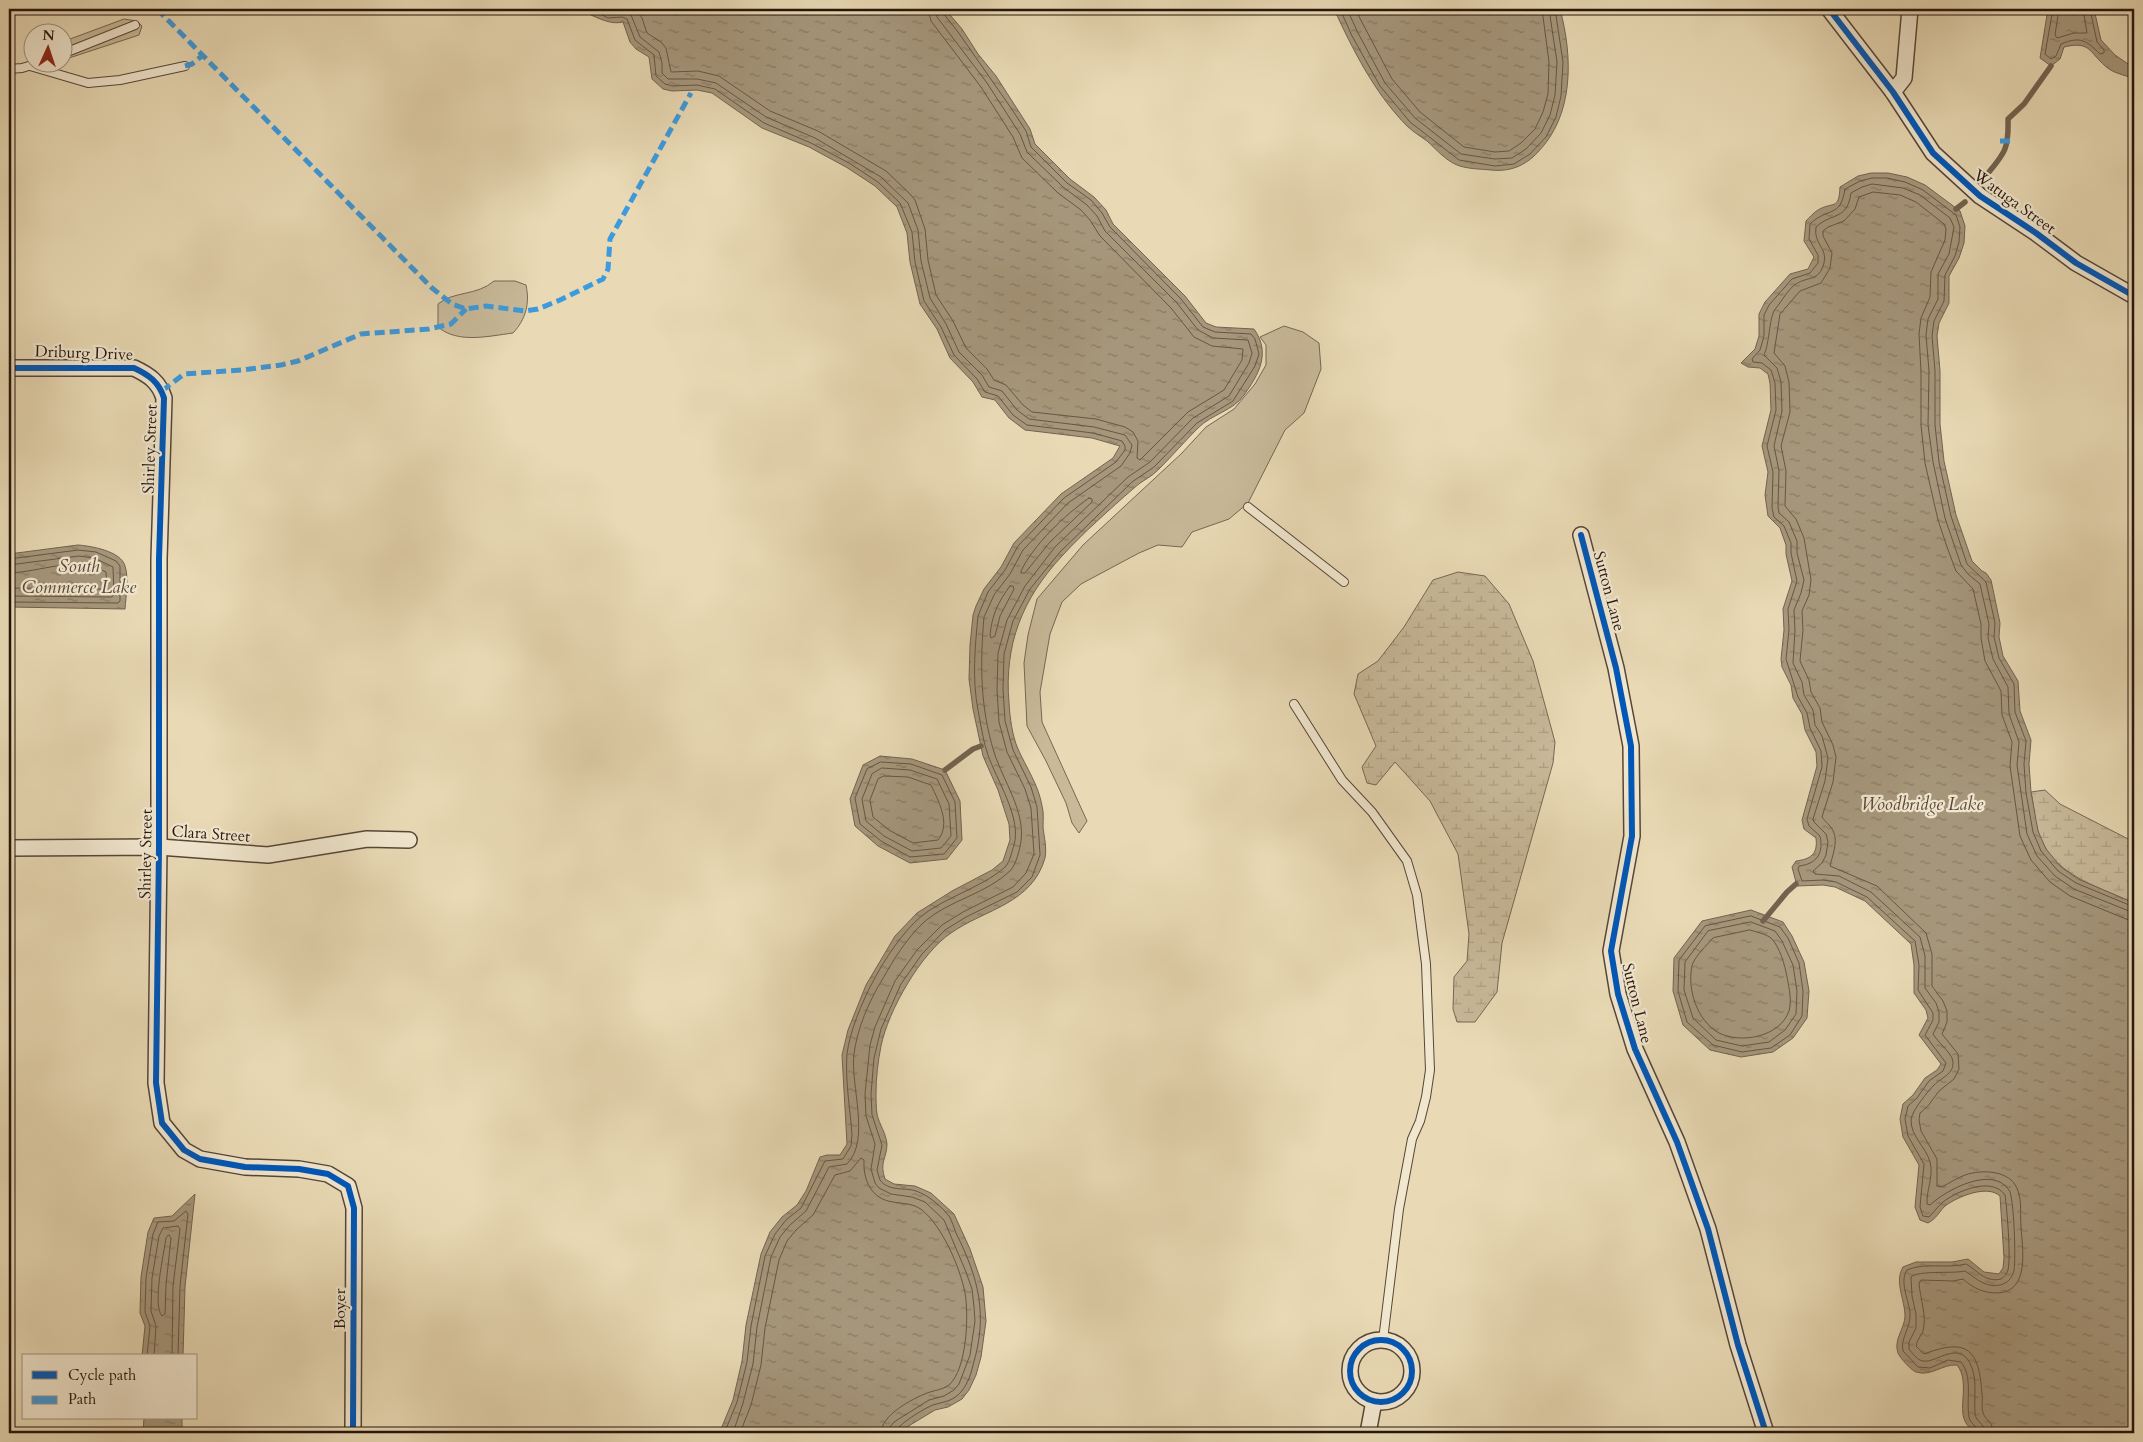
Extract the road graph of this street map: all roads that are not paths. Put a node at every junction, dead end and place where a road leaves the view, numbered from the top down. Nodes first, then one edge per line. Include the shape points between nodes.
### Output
1 (1829, 9) edge
2 (1910, 9) edge
3 (135, 25) dead end
4 (72, 50) edge
5 (186, 66) dead end
6 (22, 67) edge
7 (9, 69) edge
8 (50, 72) edge
9 (1893, 92) junction
10 (2134, 296) edge
11 (9, 368) edge
12 (156, 381) joint
13 (1248, 507) dead end
14 (1581, 536) dead end
15 (1344, 582) dead end
16 (1294, 704) dead end
17 (409, 840) dead end
18 (159, 847) junction
19 (9, 848) edge
20 (348, 1186) joint
21 (1383, 1340) junction
22 (1374, 1402) junction
23 (352, 1433) edge
24 (1368, 1433) edge
25 (1766, 1433) edge

1 - 9 street, Watuga Street
2 - 9 street via 1904,78
3 - 4 lane
5 - 8 lane via 120,80 88,83
6 - 7 lane
9 - 10 street, Watuga Street via 1933,153 1980,196 2036,232 2076,263
11 - 12 street, Driburg Drive via 134,368
12 - 18 street, Shirley Street via 164,398 159,559
13 - 15 lane
14 - 25 street, Sutton Lane via 1616,668 1631,746 1632,836 1611,952 1618,994 1635,1049 1677,1142 1708,1228 1738,1345
16 - 21 lane via 1342,780 1372,812 1407,861 1417,895 1426,964 1430,1070 1420,1121 1412,1139 1401,1200
17 - 18 street, Clara Street via 367,840 268,855
18 - 19 street, Clara Street
18 - 20 street, Shirley Street via 156,1083 162,1122 184,1150 200,1159 245,1167 299,1169 328,1174
20 - 23 street, Boyer via 354,1208
21 - 22 street via 1365,1344 1358,1350 1350,1367 1350,1376 1358,1393
21 - 22 street via 1398,1345 1404,1351 1412,1368 1411,1378 1408,1387 1394,1400
22 - 24 street

